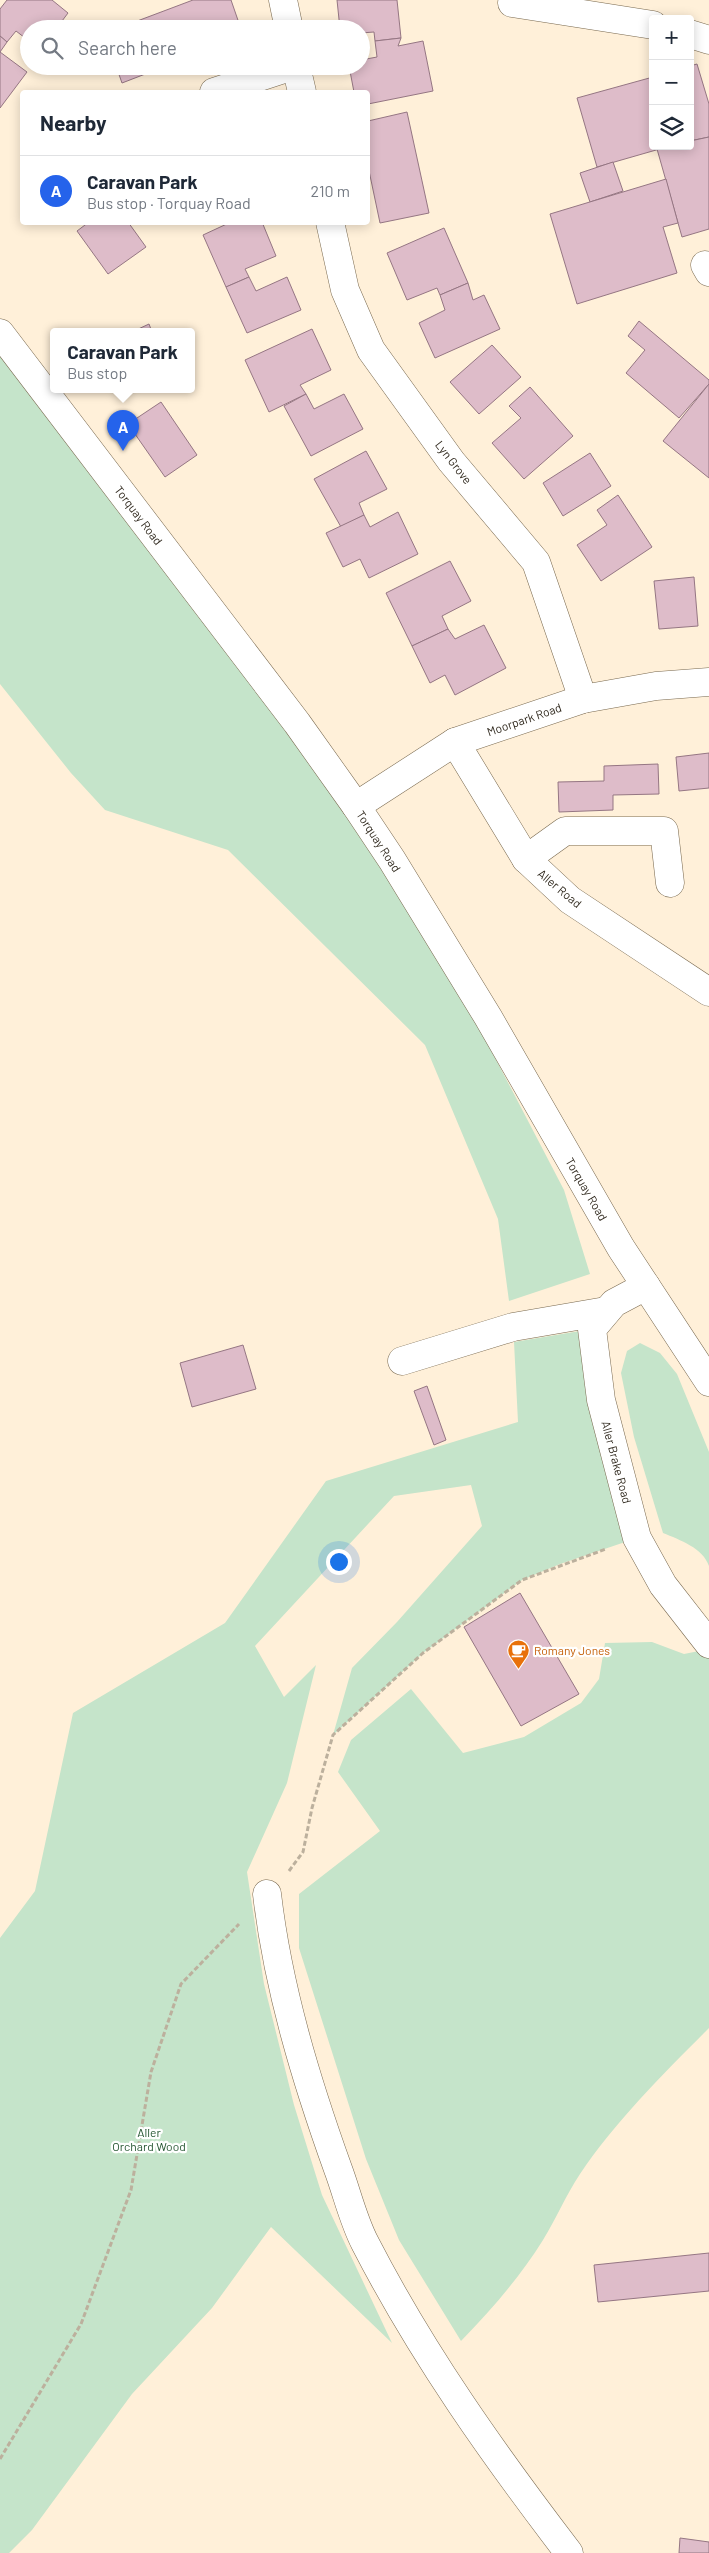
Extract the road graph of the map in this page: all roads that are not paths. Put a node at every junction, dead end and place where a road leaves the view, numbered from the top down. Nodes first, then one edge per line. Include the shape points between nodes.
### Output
1 (283, 0) edge
2 (512, 3) dead end
3 (287, 20) edge
4 (649, 24) edge
5 (694, 35) edge
6 (709, 40) edge
7 (267, 75) edge
8 (297, 75) edge
9 (220, 90) edge
10 (301, 90) edge
11 (331, 225) edge
12 (0, 333) edge
13 (709, 682) edge
14 (583, 699) junction
15 (455, 742) junction
16 (356, 806) junction
17 (526, 859) junction
18 (670, 883) dead end
19 (709, 992) edge
20 (646, 1286) junction
21 (606, 1311) junction
22 (402, 1361) dead end
23 (709, 1382) edge
24 (709, 1644) edge
25 (267, 1894) dead end
26 (569, 2553) edge

1 - 3 street
2 - 4 street
5 - 6 street
7 - 9 street
8 - 10 street
11 - 14 street, Lyn Grove via 344,290 371,350 451,461 536,562
12 - 16 street, Torquay Road via 297,723
13 - 14 street, Moorpark Road via 656,686
14 - 15 street, Moorpark Road
15 - 16 street, Moorpark Road
15 - 17 street, Aller Road
16 - 20 street, Torquay Road via 488,1017
17 - 18 street via 565,831 664,831
17 - 19 street, Aller Road via 570,900
20 - 21 street, Aller Brake Road via 614,1302
20 - 23 street, Torquay Road
21 - 22 street via 513,1327
21 - 24 street, Aller Brake Road via 592,1329 601,1400 637,1538 663,1585
25 - 26 street via 273,1947 314,2105 364,2242 426,2350 502,2465

